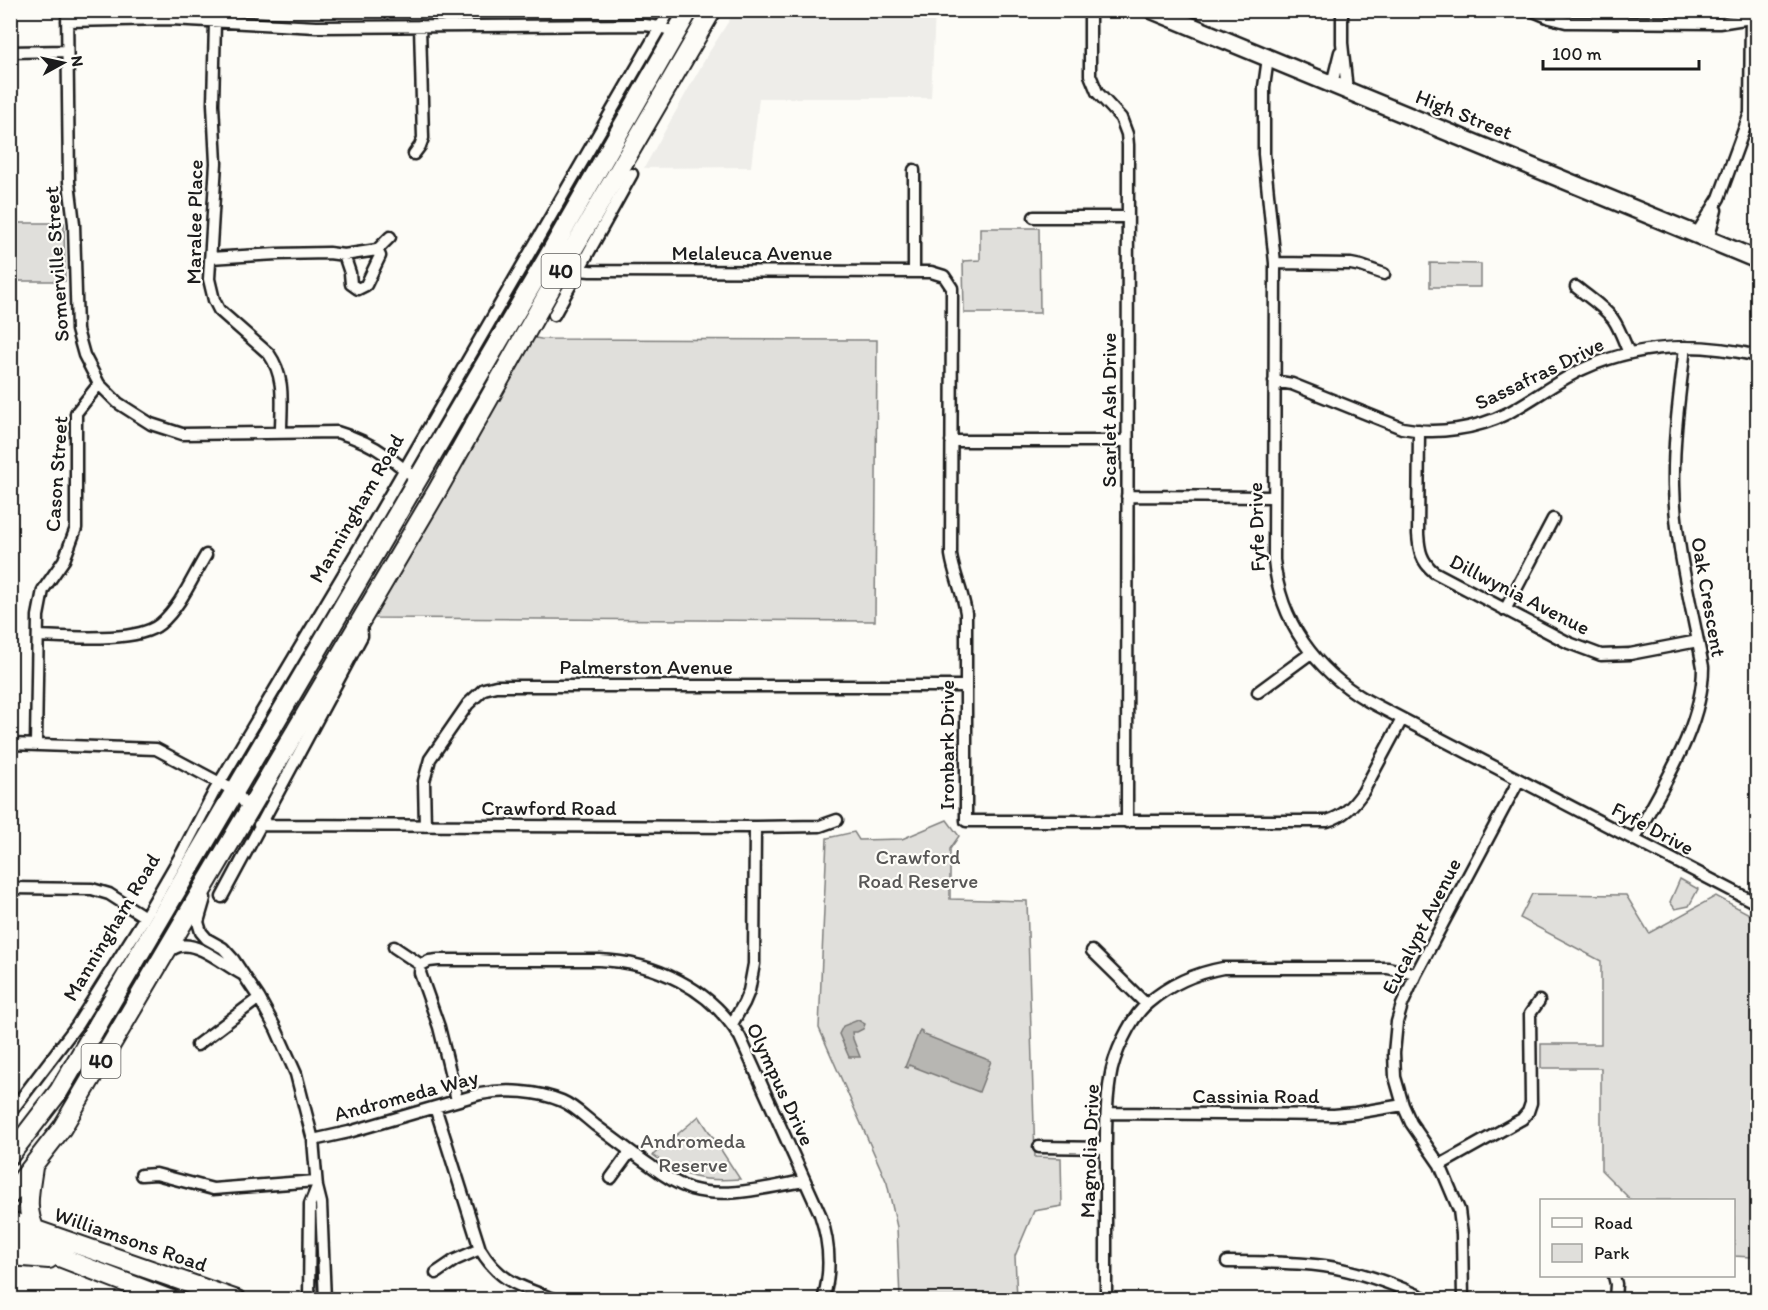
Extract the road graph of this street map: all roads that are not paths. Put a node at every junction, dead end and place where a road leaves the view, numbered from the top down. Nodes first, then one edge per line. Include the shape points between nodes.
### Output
1 (670, 10) edge
2 (689, 10) edge
3 (712, 10) edge
4 (1090, 10) edge
5 (1152, 10) edge
6 (1342, 10) edge
7 (1531, 10) edge
8 (67, 16) edge
9 (1606, 16) edge
10 (1751, 19) edge
11 (215, 22) junction
12 (420, 26) junction
13 (668, 29) junction
14 (1342, 43) junction
15 (1754, 50) edge
16 (67, 51) junction
17 (10, 52) edge
18 (1268, 58) junction
19 (1340, 87) junction
20 (414, 154) dead end
21 (914, 170) dead end
22 (632, 174) dead end
23 (1034, 217) dead end
24 (1128, 217) junction
25 (390, 237) dead end
26 (1702, 237) junction
27 (377, 250) junction
28 (344, 255) junction
29 (210, 258) junction
30 (1758, 260) edge
31 (1275, 263) junction
32 (564, 264) junction
33 (914, 272) junction
34 (1384, 274) dead end
35 (1576, 287) dead end
36 (952, 288) joint
37 (554, 315) dead end
38 (1685, 347) junction
39 (1629, 353) junction
40 (1758, 356) edge
41 (1274, 381) junction
42 (99, 384) junction
43 (1419, 430) junction
44 (281, 431) junction
45 (951, 441) junction
46 (1127, 441) junction
47 (414, 469) junction
48 (440, 484) junction
49 (1127, 496) junction
50 (1273, 497) junction
51 (1553, 519) dead end
52 (206, 555) dead end
53 (1505, 610) junction
54 (360, 621) junction
55 (38, 636) junction
56 (1698, 641) junction
57 (1311, 653) junction
58 (965, 686) junction
59 (1258, 692) dead end
60 (1402, 719) junction
61 (10, 744) edge
62 (36, 744) junction
63 (1519, 780) junction
64 (227, 787) junction
65 (249, 809) junction
66 (837, 820) dead end
67 (1127, 822) junction
68 (259, 825) junction
69 (425, 826) junction
70 (755, 827) junction
71 (1634, 840) junction
72 (251, 842) junction
73 (228, 844) junction
74 (216, 866) junction
75 (10, 888) edge
76 (222, 897) dead end
77 (1758, 904) edge
78 (166, 909) junction
79 (145, 917) junction
80 (184, 920) junction
81 (394, 947) dead end
82 (1092, 951) dead end
83 (165, 954) junction
84 (421, 965) junction
85 (242, 974) junction
86 (1416, 974) junction
87 (259, 998) junction
88 (1539, 1001) dead end
89 (1146, 1004) junction
90 (99, 1022) junction
91 (732, 1024) junction
92 (77, 1025) junction
93 (197, 1045) dead end
94 (83, 1050) junction
95 (457, 1101) junction
96 (1403, 1105) junction
97 (435, 1107) junction
98 (10, 1113) edge
99 (1107, 1113) junction
100 (313, 1140) junction
101 (1039, 1147) dead end
102 (1106, 1148) junction
103 (630, 1152) junction
104 (10, 1155) edge
105 (1440, 1165) junction
106 (33, 1167) junction
107 (141, 1175) dead end
108 (611, 1178) dead end
109 (804, 1181) junction
110 (317, 1184) junction
111 (10, 1195) edge
112 (10, 1221) edge
113 (36, 1231) junction
114 (10, 1238) edge
115 (480, 1249) junction
116 (10, 1256) edge
117 (72, 1262) junction
118 (1227, 1262) dead end
119 (436, 1273) dead end
120 (1614, 1277) edge
121 (138, 1293) edge
122 (171, 1299) edge
123 (237, 1299) edge
124 (309, 1299) edge
125 (325, 1299) edge
126 (557, 1299) edge
127 (823, 1299) edge
128 (1106, 1299) edge
129 (1429, 1299) edge
130 (1463, 1299) edge
131 (1615, 1299) edge

1 - 13 street, Manningham Road
2 - 13 main road, Manningham Road / 40
3 - 32 main road, Manningham Road / 40
4 - 24 street, Scarlet Ash Drive via 1089,66 1093,84 1120,118 1127,134
5 - 18 main road, High Street
6 - 14 street
7 - 9 street via 1562,22
8 - 11 street
8 - 16 street, Somerville Street
9 - 10 street via 1719,23
10 - 15 street
11 - 12 street via 316,27
11 - 29 street, Maralee Place via 216,164
12 - 13 street via 622,25
12 - 20 street via 423,138
13 - 32 main road, Manningham Road / 40
13 - 47 street, Manningham Road
14 - 19 street
14 - 19 street
15 - 26 street via 1750,113
16 - 17 street
16 - 42 street, Somerville Street via 77,330
18 - 19 main road, High Street
18 - 31 street, Fyfe Drive via 1264,78 1264,154
19 - 26 main road, High Street
21 - 33 street
22 - 32 street, Manningham Road
23 - 24 street
24 - 46 street, Scarlet Ash Drive
25 - 27 street
26 - 30 main road, High Street
27 - 28 street
27 - 28 street via 380,256 366,285 358,289 351,284
28 - 29 street
29 - 44 street, Maralee Place via 209,279 219,310 270,354 279,372
31 - 34 street via 1351,264
31 - 41 street, Fyfe Drive
32 - 33 street, Melaleuca Avenue
32 - 37 street, Manningham Road
32 - 47 main road, Manningham Road / 40
32 - 48 main road, Manningham Road / 40
33 - 36 street, Melaleuca Avenue via 944,276
35 - 39 street via 1612,318
36 - 45 street, Ironbark Drive
38 - 39 street, Sassafras Drive
38 - 40 street, Sassafras Drive
38 - 56 street, Oak Crescent via 1674,447 1674,485 1681,551
39 - 43 street, Sassafras Drive via 1584,369 1490,421 1459,429
41 - 43 street, Sassafras Drive via 1292,384 1386,423
41 - 50 street, Fyfe Drive
42 - 44 street, Somerville Street via 118,403 151,424 182,434
42 - 55 street, Cason Street via 76,413 76,528 64,561 44,590
43 - 53 street, Dillwynia Avenue via 1418,534 1423,560 1434,572
44 - 47 street, Somerville Street via 337,432 357,438
45 - 46 street
45 - 58 street, Ironbark Drive via 951,555 966,614
46 - 49 street, Scarlet Ash Drive
47 - 48 main road
47 - 64 main road, Manningham Road / 40
48 - 54 main road, Manningham Road / 40
49 - 50 street
49 - 67 street, Scarlet Ash Drive
50 - 57 street, Fyfe Drive via 1278,584 1291,621
51 - 53 street
52 - 55 street via 176,606 159,625 138,634 116,637
53 - 56 street, Dillwynia Avenue via 1601,655 1630,654
54 - 65 main road, Manningham Road / 40
54 - 68 street, Manningham Road via 362,636
55 - 62 street, Cason Street
56 - 71 street, Oak Crescent via 1703,684 1694,721
57 - 59 street
57 - 60 street, Fyfe Drive via 1350,690
58 - 67 street, Ironbark Drive via 966,821
58 - 69 street, Palmerston Avenue via 484,689 468,704 430,759 424,781
60 - 63 street, Fyfe Drive
60 - 67 street, Ironbark Drive via 1364,792 1350,809 1335,818
61 - 62 street
62 - 64 street via 156,749
63 - 71 street, Fyfe Drive
63 - 86 street, Eucalypt Avenue
64 - 65 street
64 - 78 main road, Manningham Road / 40
64 - 79 street, Manningham Road
65 - 73 main road, Manningham Road / 40
66 - 70 street, Crawford Road via 820,826
68 - 69 street, Crawford Road
68 - 72 street, Manningham Road
69 - 70 street, Crawford Road
70 - 91 street via 753,978
71 - 77 street, Fyfe Drive
72 - 73 street
72 - 76 street, Manningham Road
73 - 74 main road, Manningham Road / 40
74 - 80 main road, Manningham Road / 40
74 - 85 street via 198,922 201,932 223,948
75 - 79 street via 92,889 109,894
78 - 80 main road
78 - 90 main road, Manningham Road / 40
79 - 92 street, Manningham Road
80 - 83 main road, Manningham Road / 40
81 - 84 street
82 - 89 street
83 - 85 street via 187,945 216,956
83 - 106 main road, Manningham Road / 40 via 62,1128
84 - 91 street, Olympus Drive via 438,960 625,962 677,979
84 - 95 street via 420,973 439,1027
85 - 87 street
86 - 89 street, Magnolia Drive via 1388,969 1223,968 1184,981
86 - 96 street, Eucalypt Avenue via 1402,1005 1395,1038 1395,1077
87 - 93 street
87 - 100 street via 296,1074
88 - 105 street via 1530,1014 1528,1112
89 - 99 street, Magnolia Drive via 1119,1048 1110,1077
90 - 92 street, Manningham Road
90 - 94 main road, Manningham Road / 40
91 - 109 street, Olympus Drive
92 - 94 street, Manningham Road
92 - 98 street
94 - 104 main road, Manningham Road / 40 via 59,1091
95 - 97 street, Andromeda Way
95 - 103 street, Andromeda Way via 497,1091 550,1097 574,1108
96 - 99 street, Cassinia Road via 1334,1114
96 - 105 street, Eucalypt Avenue
97 - 100 street, Andromeda Way
97 - 115 street
99 - 102 street, Magnolia Drive
100 - 110 street
101 - 102 street
102 - 128 street, Magnolia Drive
103 - 108 street
103 - 109 street, Andromeda Way via 671,1180 707,1192
105 - 130 street, Eucalypt Avenue via 1459,1210
106 - 111 main road, Manningham Road / 40
106 - 113 main road via 28,1209
107 - 110 street via 156,1174 213,1189
109 - 127 street, Olympus Drive via 829,1245 829,1277
110 - 124 street via 310,1204
110 - 125 street
112 - 113 main road, Williamsons Road
113 - 123 main road, Williamsons Road
114 - 117 main road, Williamsons Road
115 - 119 street
115 - 126 street via 493,1268 509,1281
116 - 117 main road
117 - 121 main road, Williamsons Road
118 - 129 street via 1326,1266 1363,1274
120 - 131 street
121 - 122 main road, Williamsons Road

